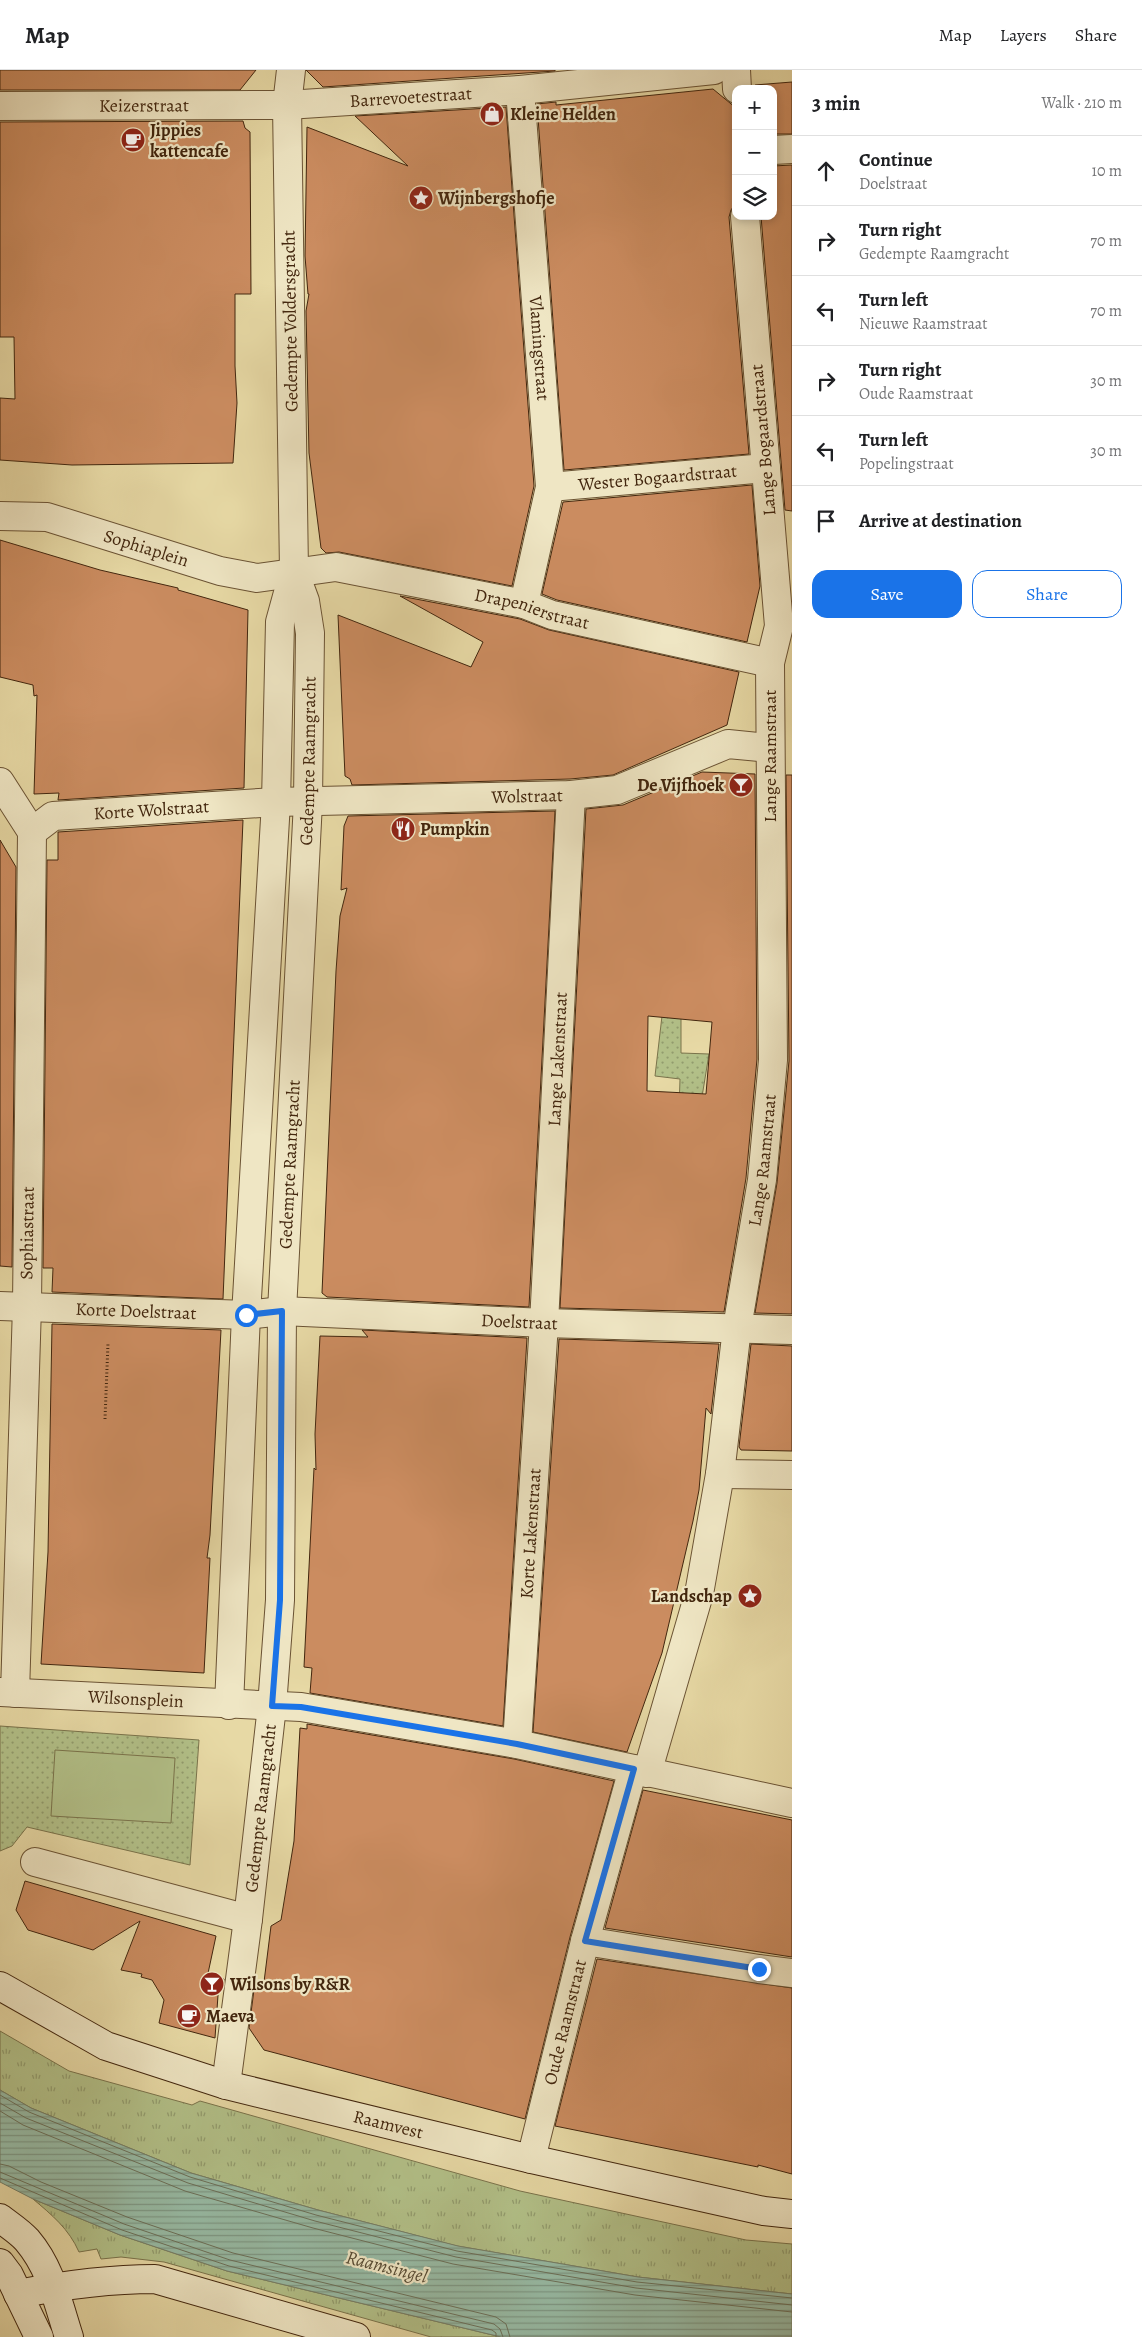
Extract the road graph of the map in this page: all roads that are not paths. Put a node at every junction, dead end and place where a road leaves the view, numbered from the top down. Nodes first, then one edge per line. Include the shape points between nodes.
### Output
1 (291, 70) edge
2 (714, 70) edge
3 (736, 70) edge
4 (737, 85) edge
5 (520, 90) junction
6 (287, 105) junction
7 (0, 106) edge
8 (792, 149) edge
9 (777, 150) edge
10 (745, 220) edge
11 (766, 468) junction
12 (550, 487) junction
13 (0, 516) edge
14 (294, 571) junction
15 (524, 604) junction
16 (785, 625) edge
17 (770, 662) junction
18 (769, 748) junction
19 (0, 782) edge
20 (571, 795) junction
21 (276, 802) junction
22 (308, 802) junction
23 (32, 832) junction
24 (13, 1306) edge
25 (282, 1311) junction
26 (246, 1315) junction
27 (544, 1323) junction
28 (738, 1328) junction
29 (792, 1330) edge
30 (720, 1474) junction
31 (792, 1475) edge
32 (7, 1692) edge
33 (229, 1705) junction
34 (272, 1706) junction
35 (517, 1744) junction
36 (640, 1771) junction
37 (792, 1803) edge
38 (35, 1862) dead end
39 (248, 1919) junction
40 (585, 1941) junction
41 (792, 1973) edge
42 (0, 1986) edge
43 (226, 2085) junction
44 (531, 2159) junction
45 (792, 2214) edge
46 (0, 2218) edge
47 (0, 2263) edge
48 (53, 2287) junction
49 (18, 2294) junction
50 (39, 2337) edge
51 (69, 2337) edge
52 (356, 2337) edge

1 - 6 street, Gedempte Voldersgracht
2 - 5 street, Barrevoetestraat
3 - 4 street
5 - 6 street, Barrevoetestraat
5 - 12 street, Vlamingstraat
6 - 7 street, Keizerstraat
6 - 14 street, Gedempte Voldersgracht
8 - 9 street
10 - 11 street, Lange Bogaardstraat
11 - 12 street, Wester Bogaardstraat
11 - 16 street, Lange Bogaardstraat
12 - 15 street, Vlamingstraat
13 - 14 street, Sophiaplein via 48,516 220,571 256,578
14 - 15 street, Drapenierstraat via 336,567
14 - 21 street, Gedempte Raamgracht via 280,622
14 - 22 street, Gedempte Raamgracht via 305,601 310,632
15 - 17 street, Drapenierstraat via 552,615
16 - 17 street, Lange Bogaardstraat
17 - 18 street, Lange Raamstraat
18 - 20 street, Wolstraat via 728,744 617,790
18 - 28 street, Lange Raamstraat via 773,1060 762,1180
19 - 23 street
20 - 22 street, Wolstraat
20 - 27 street, Lange Lakenstraat
21 - 22 street, Wolstraat
21 - 23 street, Korte Wolstraat via 53,816
21 - 26 street, Gedempte Raamgracht
22 - 25 street, Gedempte Raamgracht
23 - 24 street, Sophiastraat
24 - 26 street, Korte Doelstraat
24 - 32 street, Sophiastraat
25 - 26 street, Doelstraat
25 - 27 street, Doelstraat
25 - 34 street, Gedempte Raamgracht via 280,1600
26 - 33 street, Gedempte Raamgracht
27 - 28 street, Doelstraat
27 - 35 street, Korte Lakenstraat
28 - 29 street, Doelstraat
28 - 30 street, Lange Raamstraat
30 - 31 street
30 - 36 street, Oude Raamstraat via 699,1594
32 - 33 street, Wilsonsplein
33 - 34 street, Wilsonsplein
34 - 35 street, Wilsonsplein via 301,1707
34 - 39 street, Gedempte Raamgracht
35 - 36 street, Wilsonsplein
36 - 37 street, Wilsonsplein
36 - 40 street, Oude Raamstraat
38 - 39 street
39 - 43 street, Gedempte Raamgracht
40 - 41 street
40 - 44 street, Oude Raamstraat
42 - 43 street, Raamvest via 106,2046
43 - 44 street, Raamvest
44 - 45 street, Raamvest via 764,2211
46 - 48 street via 37,2252
47 - 49 street
48 - 49 street
48 - 51 street
48 - 52 street via 122,2279 155,2279
49 - 50 street

